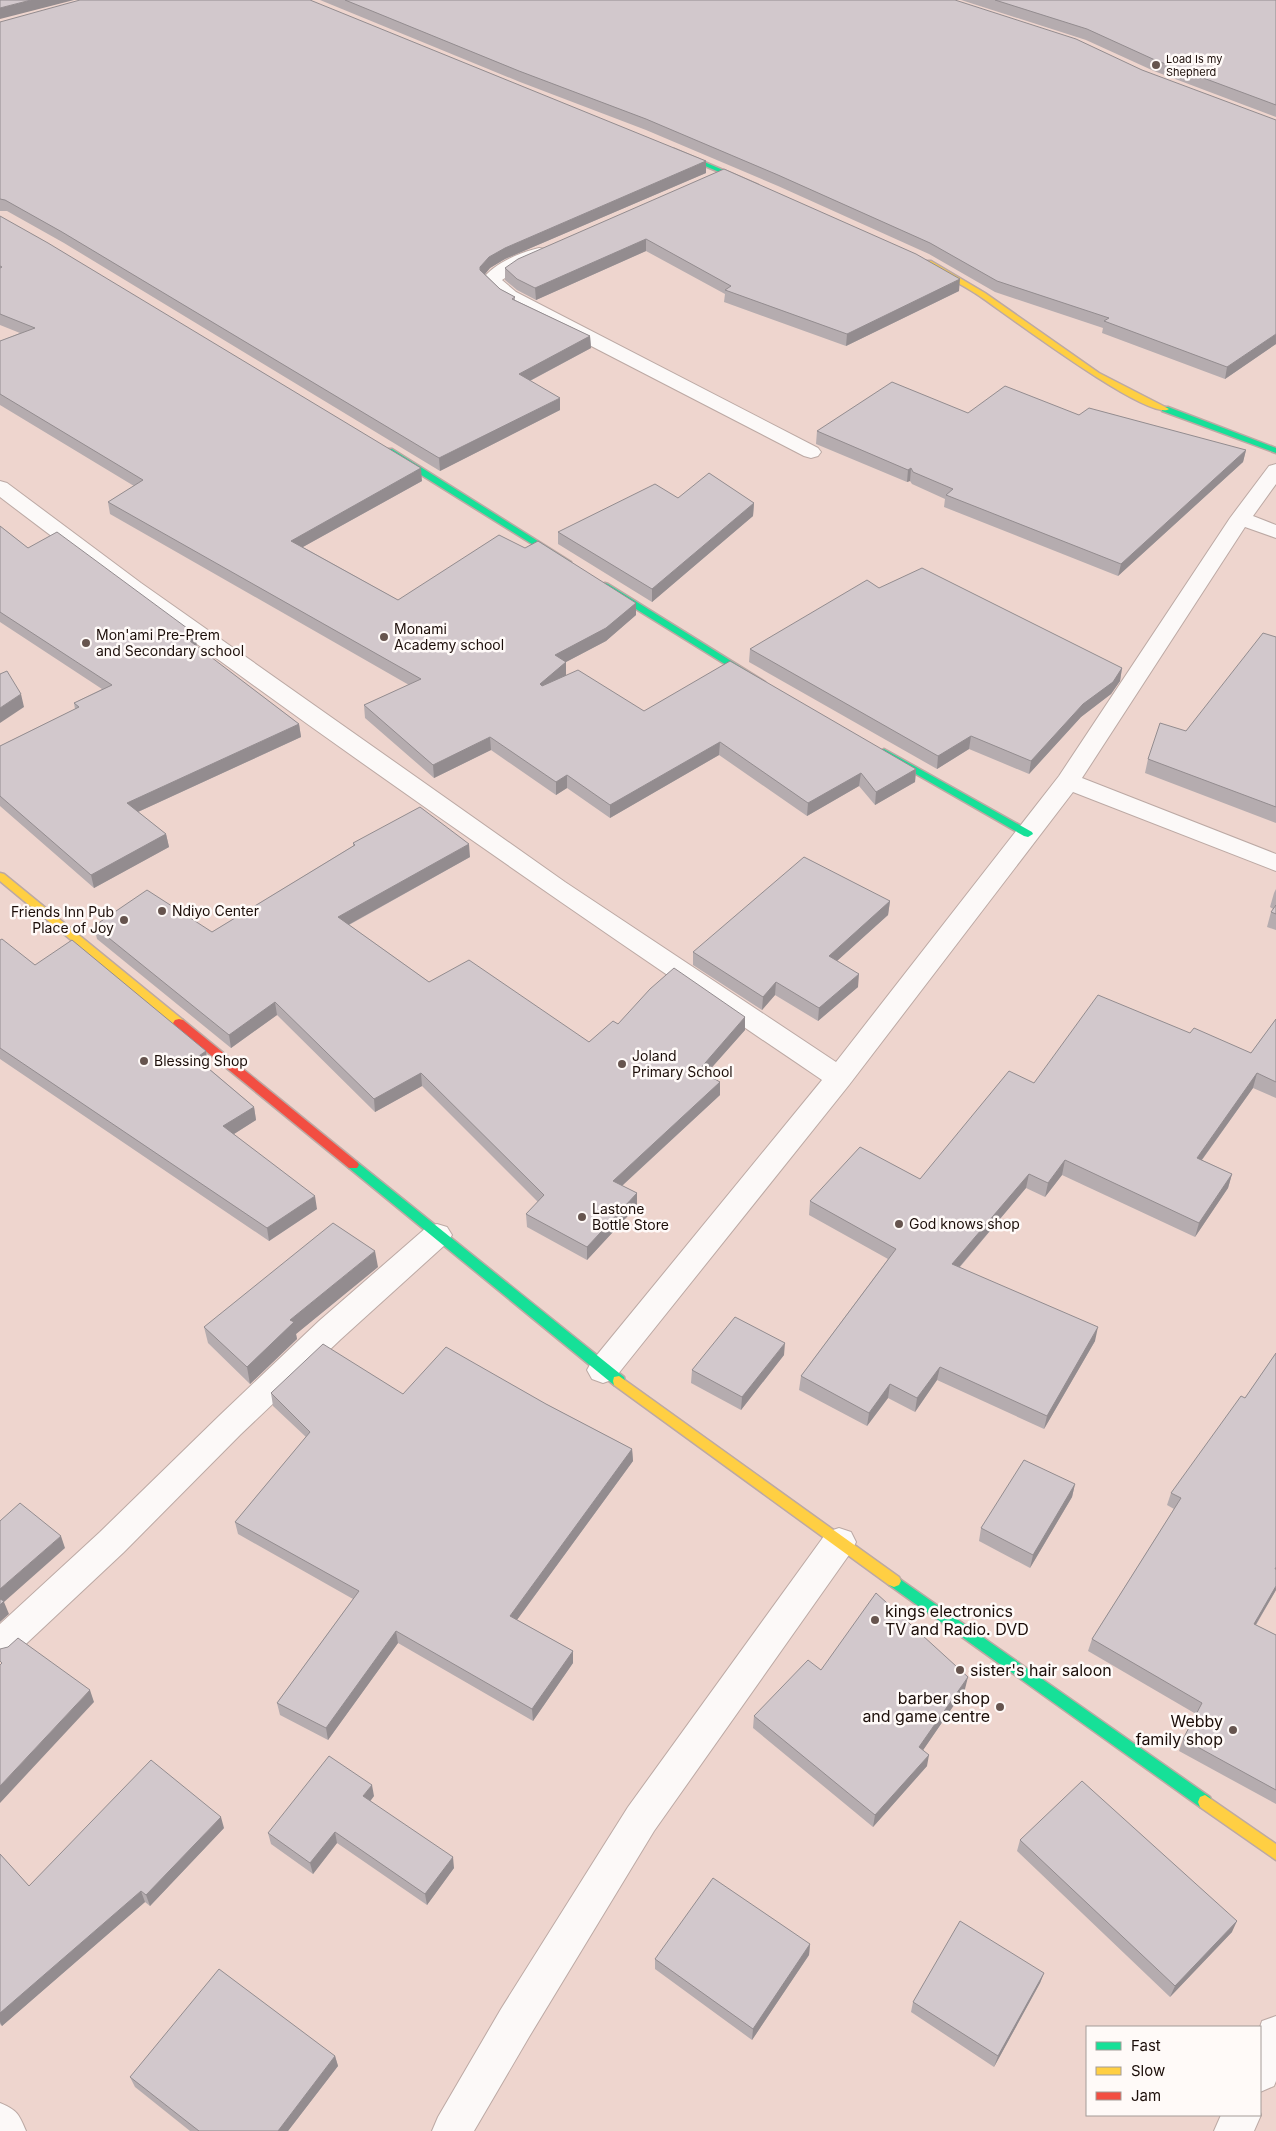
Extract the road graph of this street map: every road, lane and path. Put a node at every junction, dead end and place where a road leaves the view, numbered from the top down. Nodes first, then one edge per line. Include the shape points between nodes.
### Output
1 (664, 147) edge
2 (724, 172) junction
3 (705, 180) edge
4 (763, 189) edge
5 (554, 246) edge
6 (913, 256) edge
7 (375, 442) edge
8 (1276, 451) edge
9 (811, 452) dead end
10 (1276, 470) edge
11 (0, 487) edge
12 (1241, 518) junction
13 (1276, 532) edge
14 (576, 568) edge
15 (593, 578) edge
16 (769, 686) edge
17 (872, 746) edge
18 (1068, 781) junction
19 (1028, 834) junction
20 (1276, 863) edge
21 (0, 876) edge
22 (838, 1078) junction
23 (437, 1235) junction
24 (603, 1370) junction
25 (839, 1542) junction
26 (0, 1646) edge
27 (1276, 1853) edge
28 (1276, 2036) edge
29 (1261, 2070) edge
30 (1241, 2116) edge
31 (0, 2123) edge
32 (6, 2131) edge
33 (452, 2131) edge
34 (1234, 2131) edge

1 - 2 street
2 - 3 street
2 - 4 street
5 - 9 street via 491,280 509,296
6 - 8 street via 989,299 1070,358 1141,400
7 - 14 street
10 - 12 street
11 - 22 street via 133,588 556,888
12 - 13 street
12 - 18 street
15 - 16 street
17 - 19 street
18 - 19 street
18 - 20 street
19 - 22 street
21 - 23 street
22 - 24 street
23 - 24 street
23 - 26 street via 330,1330
24 - 25 street
25 - 27 street
25 - 33 street via 641,1819 515,2022
28 - 29 street
30 - 34 street
31 - 32 street

